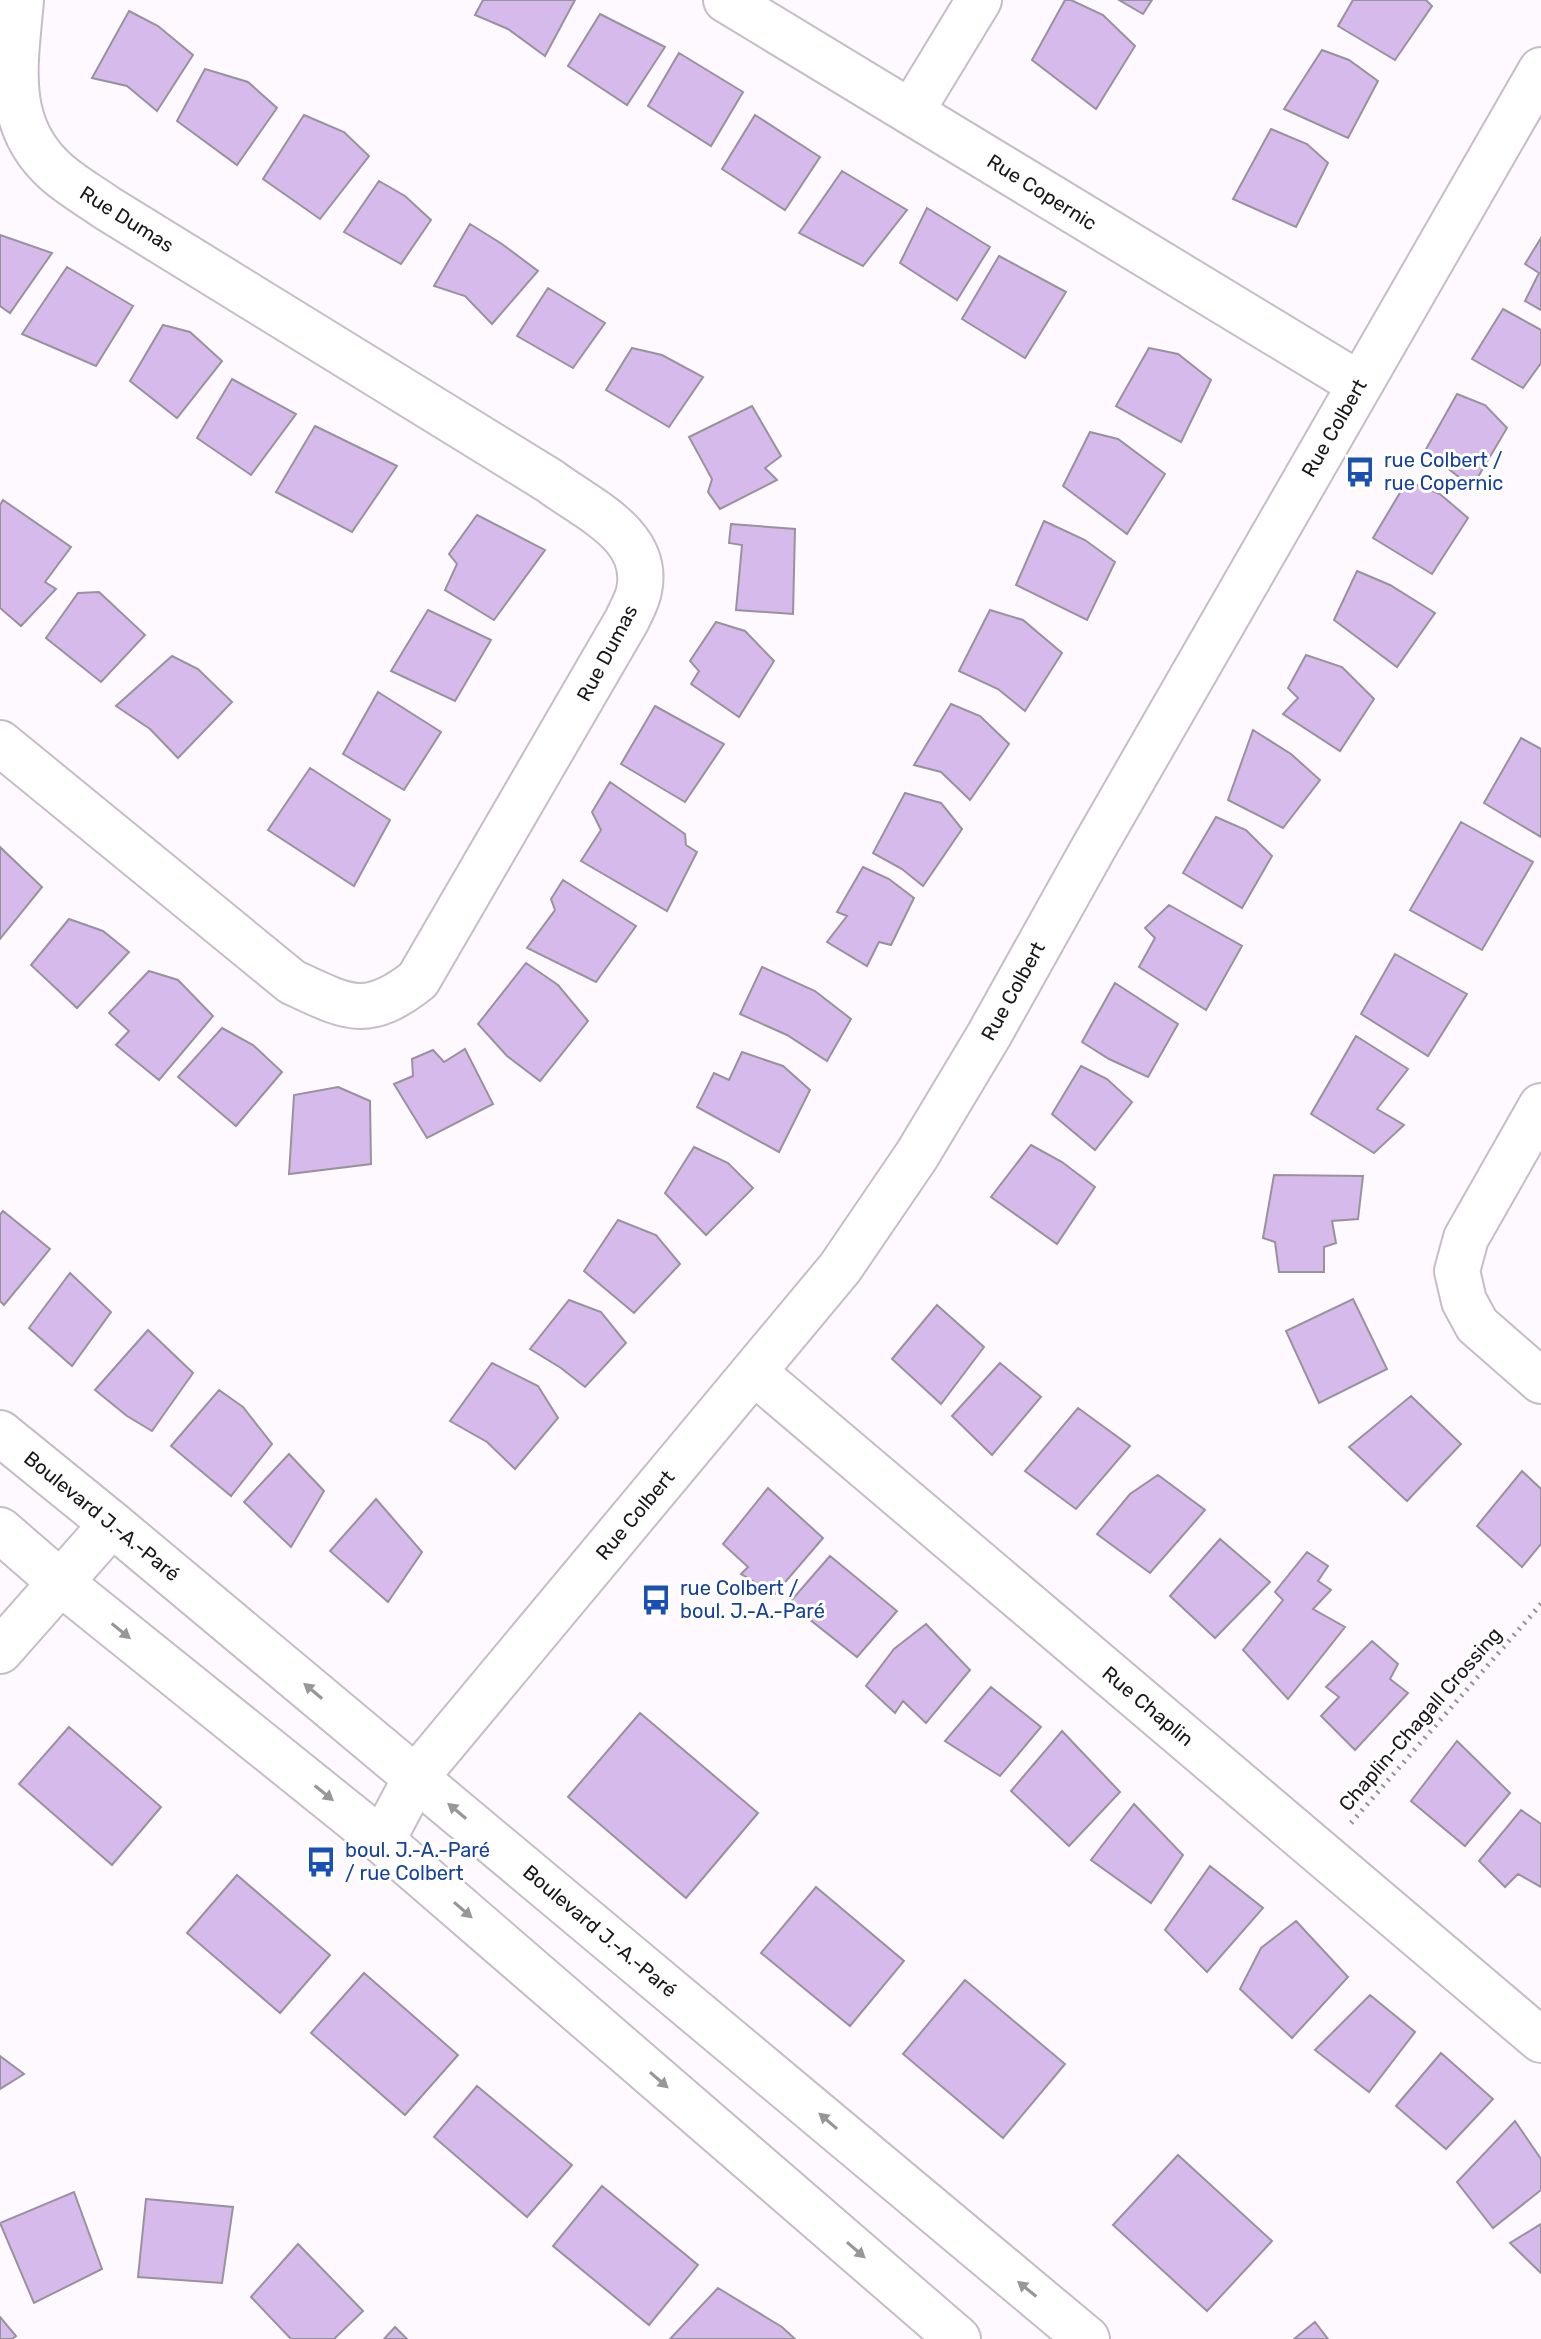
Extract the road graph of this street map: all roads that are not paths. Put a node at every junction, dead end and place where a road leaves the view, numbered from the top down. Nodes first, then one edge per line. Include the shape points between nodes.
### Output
1 (21, 0) edge
2 (726, 0) edge
3 (979, 0) edge
4 (1541, 70) edge
5 (911, 112) junction
6 (1359, 384) junction
7 (0, 743) edge
8 (1541, 1106) edge
9 (755, 1373) junction
10 (1541, 1381) edge
11 (0, 1433) edge
12 (112, 1524) junction
13 (0, 1530) edge
14 (60, 1582) junction
15 (0, 1651) edge
16 (416, 1777) junction
17 (382, 1841) junction
18 (1541, 2040) edge
19 (958, 2339) edge
20 (1087, 2339) edge

1 - 7 street, Rue Dumas via 15,93 20,118 51,167 107,208 550,481 616,527 632,544 640,566 639,592 627,620 418,980 397,997 363,1008 337,1004 292,982
2 - 5 street, Rue Copernic
3 - 5 street
4 - 6 street, Rue Colbert
5 - 6 street, Rue Copernic
6 - 9 street, Rue Colbert via 917,1155 840,1268
8 - 10 street via 1466,1238 1457,1271 1477,1325
9 - 16 street, Rue Colbert
9 - 18 street, Rue Chaplin
11 - 12 street, Boulevard J.-A.-Paré
12 - 14 street
16 -> 12 street, Boulevard J.-A.-Paré
13 - 14 street
14 - 15 street
14 -> 17 street
16 - 17 street, Rue Colbert
20 -> 16 street, Boulevard J.-A.-Paré
17 -> 19 street

